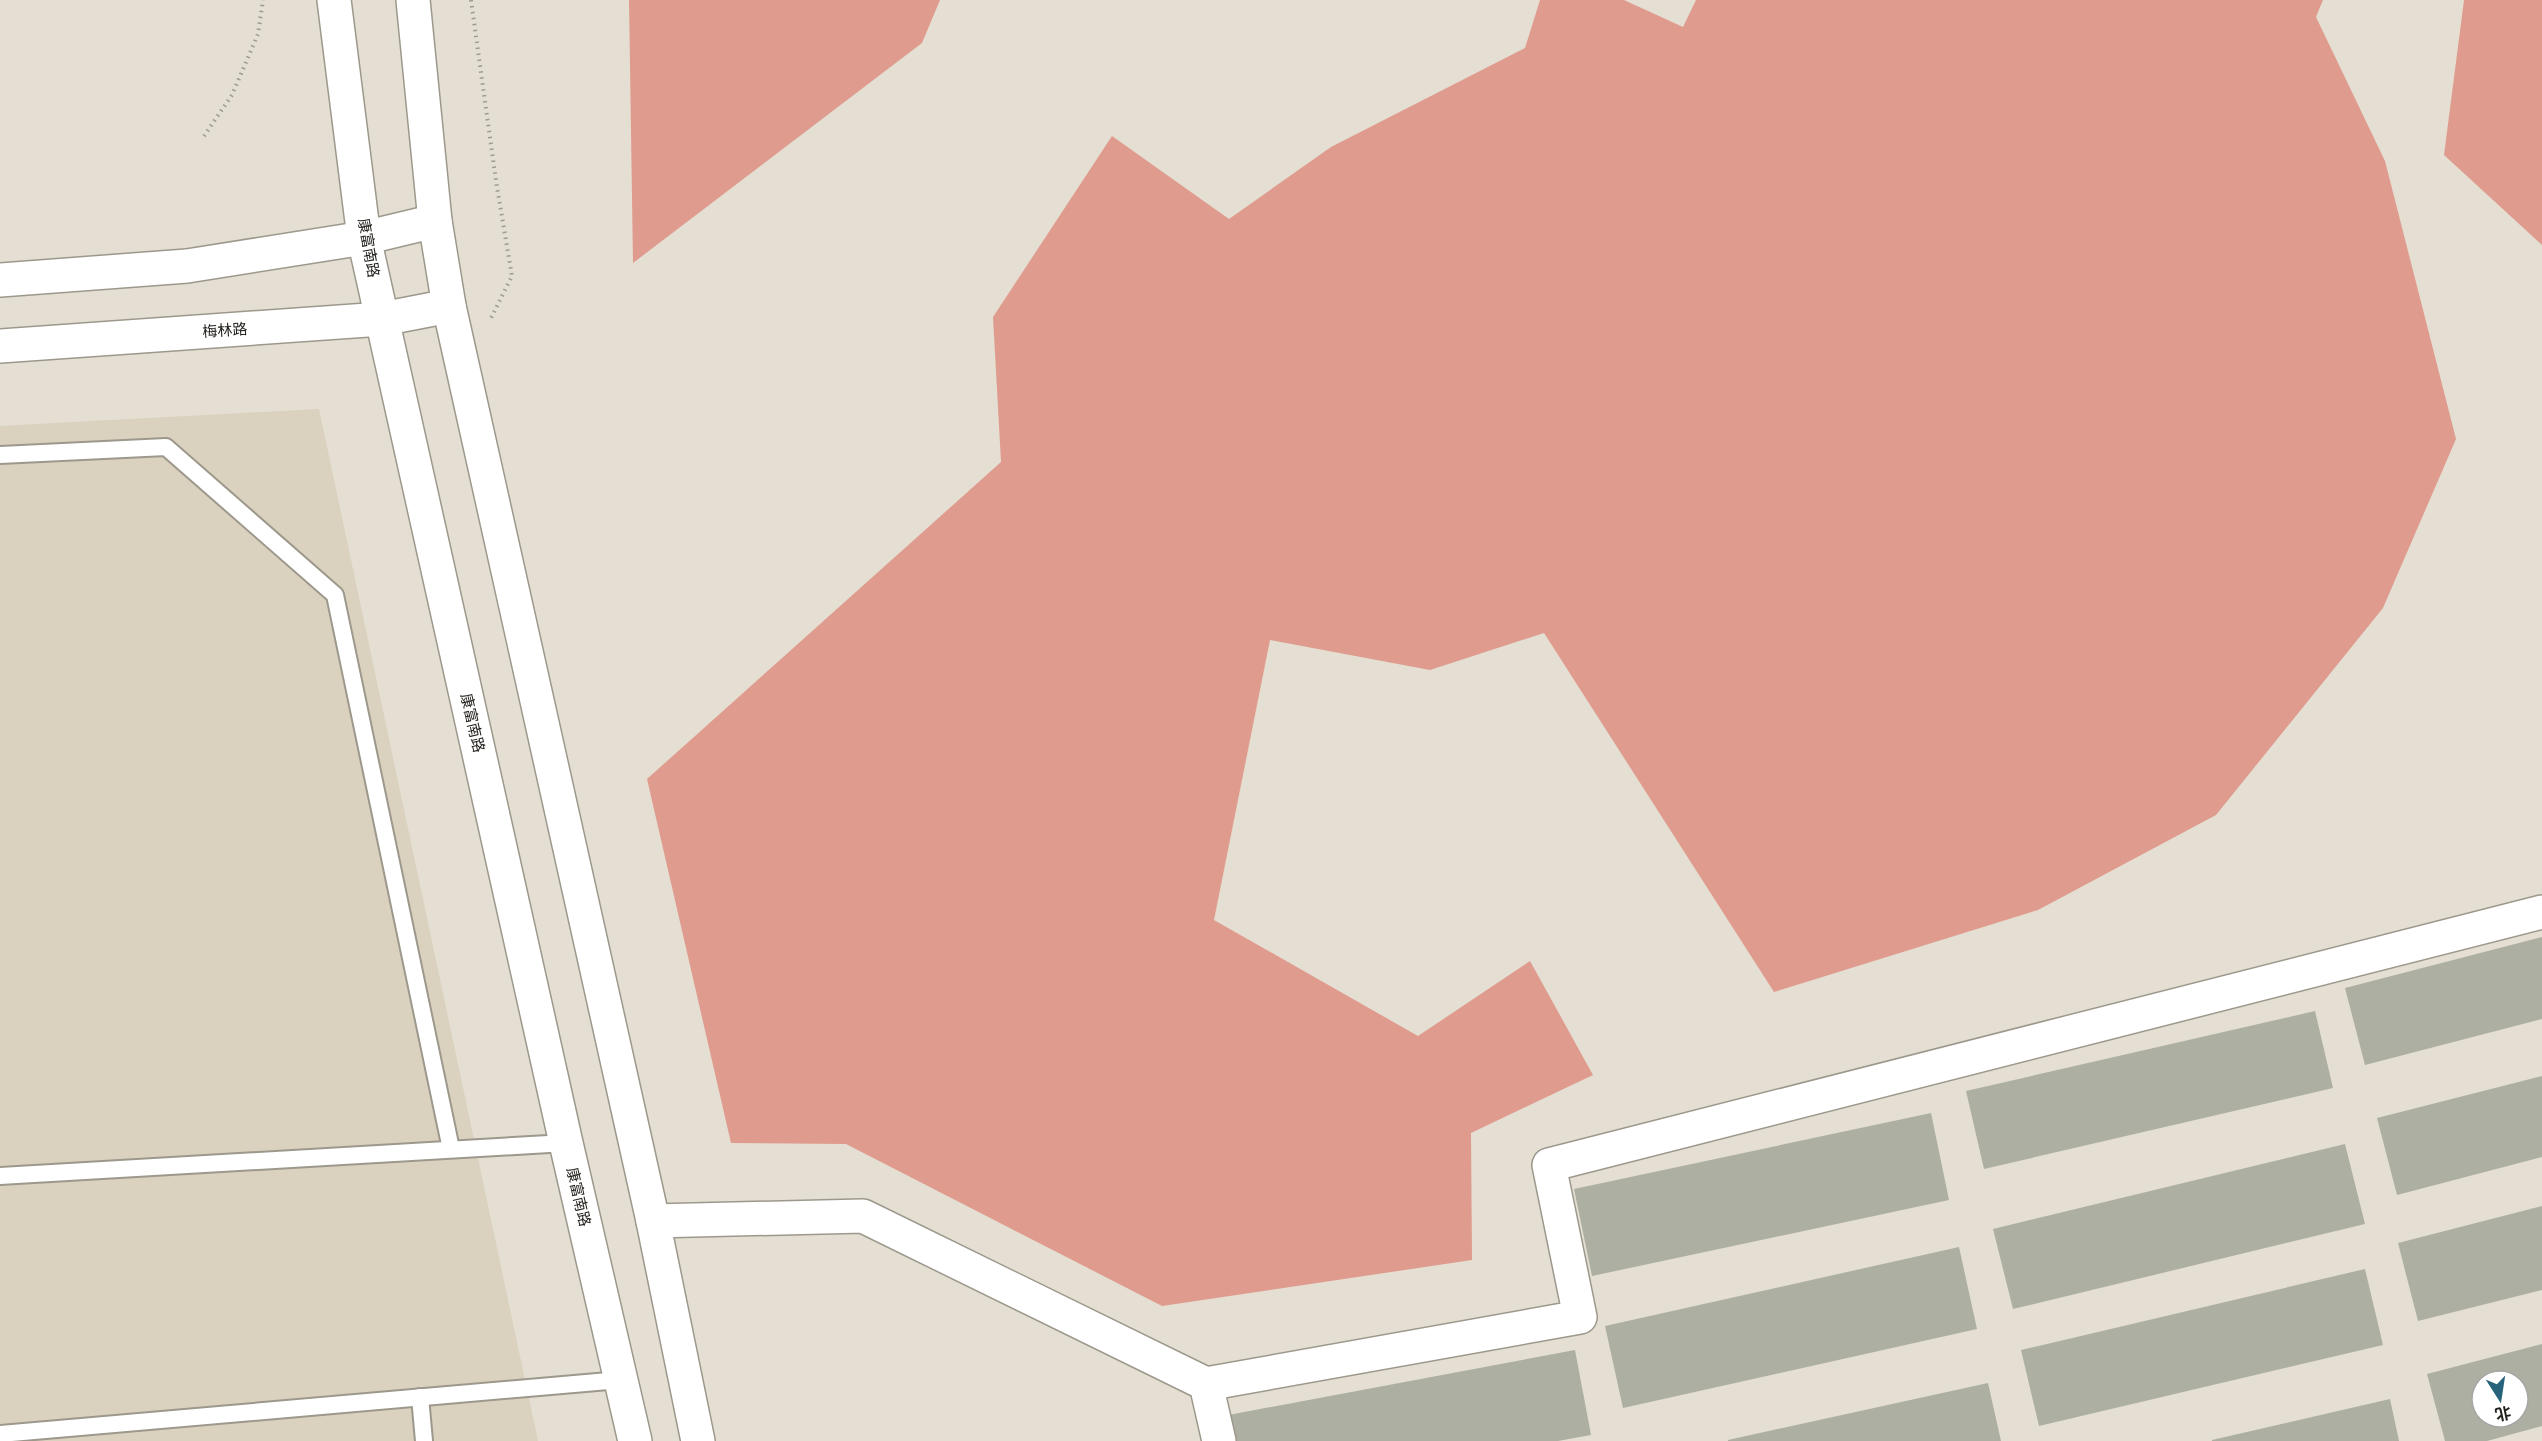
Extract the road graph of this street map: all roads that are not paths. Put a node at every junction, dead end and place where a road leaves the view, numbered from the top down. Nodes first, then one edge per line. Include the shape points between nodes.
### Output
1 (334, 0) edge
2 (413, 0) edge
3 (435, 221) junction
4 (364, 238) junction
5 (0, 280) edge
6 (449, 306) junction
7 (382, 319) junction
8 (0, 346) edge
9 (0, 455) edge
10 (2542, 912) edge
11 (566, 1143) junction
12 (451, 1149) junction
13 (0, 1176) edge
14 (653, 1221) junction
15 (620, 1380) junction
16 (1206, 1383) junction
17 (420, 1397) junction
18 (0, 1434) edge
19 (424, 1441) edge
20 (635, 1441) edge
21 (698, 1441) edge
22 (1219, 1441) edge

1 - 4 street, 康富南路
2 - 3 street
3 - 4 street
3 - 6 street
4 - 5 street via 187,266
4 - 7 street, 康富南路
6 - 7 street, 梅林路
6 - 14 street
7 - 8 street, 梅林路
7 - 11 street, 康富南路
9 - 12 lane via 166,447 335,595
10 - 16 street via 1549,1165 1580,1317
11 - 12 lane
11 - 15 street, 康富南路
12 - 13 lane
14 - 16 street via 863,1216
14 - 21 street
15 - 17 lane
15 - 20 street, 康富南路
16 - 22 street
17 - 18 lane
17 - 19 lane

